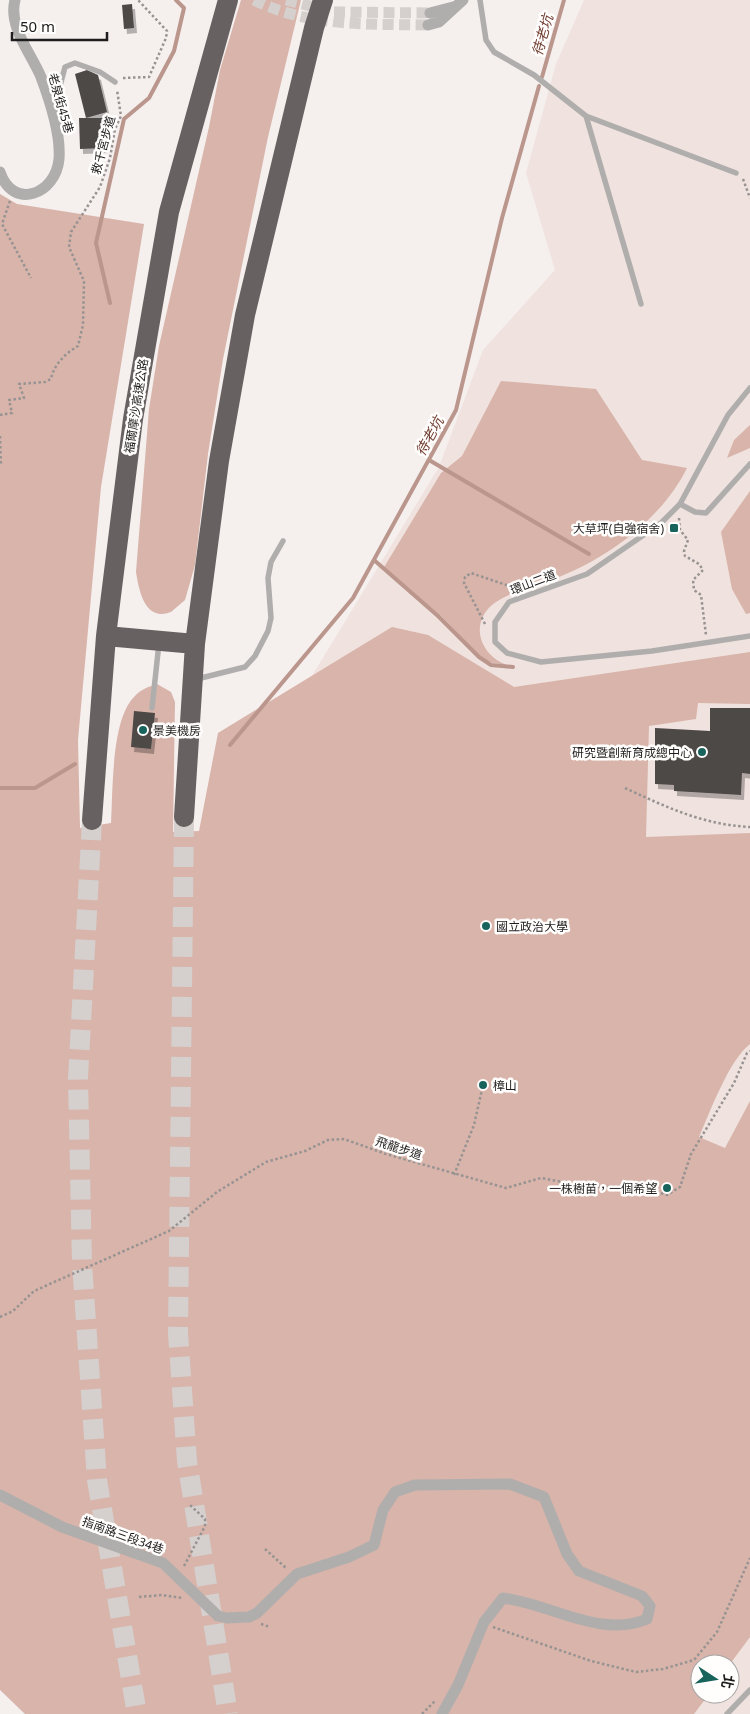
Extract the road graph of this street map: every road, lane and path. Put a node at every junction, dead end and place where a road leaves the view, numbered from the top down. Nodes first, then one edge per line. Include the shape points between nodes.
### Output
1 (15, 0) edge
2 (138, 0) edge
3 (214, 0) edge
4 (228, 0) edge
5 (323, 0) edge
6 (480, 0) edge
7 (460, 3) edge
8 (430, 13) tunnel mouth
9 (428, 25) tunnel mouth
10 (209, 65) junction
11 (115, 82) junction
12 (52, 116) junction
13 (586, 116) junction
14 (0, 172) edge
15 (736, 173) joint
16 (12, 192) junction
17 (750, 198) edge
18 (31, 278) dead end
19 (641, 304) dead end
20 (750, 388) edge
21 (0, 415) edge
22 (0, 436) edge
23 (0, 456) edge
24 (750, 464) edge
25 (1, 466) dead end
26 (680, 504) junction
27 (282, 541) dead end
28 (532, 594) junction
29 (106, 636) junction
30 (750, 636) edge
31 (159, 641) junction
32 (495, 642) junction
33 (707, 642) junction
34 (195, 644) junction
35 (192, 680) junction
36 (152, 708) dead end
37 (625, 788) dead end
38 (184, 818) tunnel mouth
39 (92, 820) tunnel mouth
40 (750, 827) edge
41 (750, 1051) edge
42 (483, 1085) dead end
43 (454, 1175) junction
44 (0, 1317) edge
45 (0, 1495) edge
46 (190, 1505) dead end
47 (265, 1549) dead end
48 (750, 1558) edge
49 (178, 1576) junction
50 (292, 1577) junction
51 (193, 1594) junction
52 (139, 1597) dead end
53 (484, 1622) junction
54 (750, 1690) edge
55 (438, 1698) dead end
56 (422, 1714) edge
57 (442, 1714) edge
58 (727, 1714) edge

1 - 12 street, 老泉街45巷 via 12,11 41,77
2 - 11 path via 168,31 149,77 121,78
3 - 10 highway via 205,34
4 - 10 highway, 福爾摩沙高速公路
5 - 34 highway via 246,315 219,461
6 - 13 lane via 486,40 494,52 534,75
7 - 8 street
7 - 9 street via 439,22
10 - 29 highway, 福爾摩沙高速公路 via 169,212 133,419
11 - 12 lane via 100,72 75,63 65,67
11 - 21 path, 救千宮步道 via 121,116 115,129 110,158 100,187 70,232 69,247 84,281 83,325 78,346 63,358 45,382 20,384 24,398 9,400 12,413
12 - 16 street, 老泉街45巷 via 58,137 59,160 49,184 38,192
13 - 15 lane
13 - 19 lane
14 - 16 street
15 - 17 path via 746,185
16 - 18 path via 2,224
20 - 26 lane, 環山二道 via 728,415
22 - 23 path
23 - 25 path
24 - 26 lane via 706,513 695,512
26 - 28 lane, 環山二道 via 662,523 594,570
26 - 33 path via 680,530 688,540 685,556 703,570 693,580 694,590 701,595
27 - 35 lane via 271,562 268,578 271,618 268,631 255,656 245,667
28 - 32 lane, 環山二道 via 509,602 495,622
28 - 32 path via 477,574 465,577 464,583
29 - 31 highway
29 - 39 highway, 福爾摩沙高速公路
30 - 33 lane
31 - 34 highway
31 - 36 lane
32 - 33 lane via 507,653 541,662
34 - 35 highway
35 - 38 highway
37 - 40 path via 693,818
41 - 43 path, 飛龍步道 via 691,1154 680,1187 667,1195 639,1186 590,1187 541,1178 506,1188
42 - 43 path via 474,1124
43 - 44 path, 飛龍步道 via 344,1138 328,1140 305,1151 266,1162 217,1192 169,1231 34,1291 13,1311
45 - 49 street, 指南路三段34巷 via 62,1527 163,1563
46 - 49 path via 205,1519 205,1526
47 - 50 path via 285,1569 288,1566 291,1569 288,1572
48 - 53 path via 717,1632 694,1660 663,1669 636,1672 591,1661
49 - 51 street, 指南路三段34巷
50 - 51 street, 指南路三段34巷 via 257,1613 249,1617 218,1616
50 - 53 street, 指南路三段34巷 via 374,1545 383,1510 395,1492 415,1485 510,1484 544,1497 566,1554 579,1571 642,1596 650,1606 647,1619 631,1626 588,1621 523,1600 503,1598
51 - 52 path via 183,1598 162,1595
53 - 57 street, 指南路三段34巷 via 458,1685
54 - 58 lane
55 - 56 path

